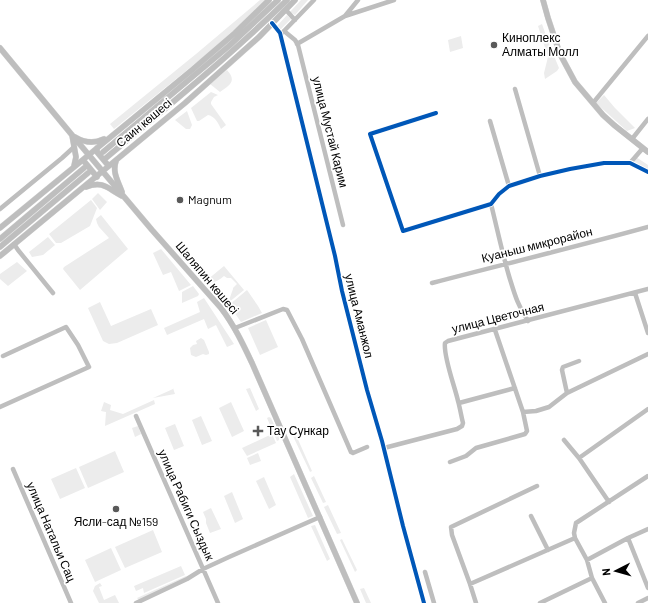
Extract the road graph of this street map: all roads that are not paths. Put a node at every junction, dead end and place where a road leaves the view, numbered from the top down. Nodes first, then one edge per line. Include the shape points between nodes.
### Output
1 (278, 0) edge
2 (287, 0) edge
3 (295, 0) edge
4 (314, 0) edge
5 (358, 0) edge
6 (394, 0) edge
7 (543, 0) edge
8 (267, 2) edge
9 (284, 11) junction
10 (345, 16) junction
11 (296, 20) junction
12 (272, 23) junction
13 (245, 31) junction
14 (253, 32) junction
15 (282, 32) junction
16 (648, 36) edge
17 (297, 44) junction
18 (0, 48) edge
19 (515, 89) dead end
20 (593, 104) junction
21 (436, 113) dead end
22 (648, 119) edge
23 (490, 121) dead end
24 (115, 133) junction
25 (72, 135) junction
26 (632, 139) junction
27 (74, 147) junction
28 (98, 148) junction
29 (646, 150) edge
30 (102, 152) dead end
31 (89, 155) junction
32 (106, 158) dead end
33 (82, 160) junction
34 (117, 160) junction
35 (630, 163) junction
36 (110, 165) junction
37 (74, 167) junction
38 (84, 168) dead end
39 (102, 172) junction
40 (648, 172) edge
41 (88, 173) dead end
42 (540, 176) junction
43 (97, 177) junction
44 (509, 186) junction
45 (80, 189) junction
46 (125, 198) junction
47 (491, 204) junction
48 (0, 209) edge
49 (343, 226) dead end
50 (648, 227) edge
51 (0, 228) edge
52 (0, 239) edge
53 (14, 244) junction
54 (0, 247) edge
55 (0, 256) edge
56 (505, 263) junction
57 (432, 283) dead end
58 (648, 289) edge
59 (53, 293) dead end
60 (635, 293) junction
61 (528, 321) junction
62 (235, 328) junction
63 (495, 330) junction
64 (648, 332) edge
65 (648, 354) edge
66 (3, 356) dead end
67 (579, 361) dead end
68 (515, 388) junction
69 (567, 393) junction
70 (459, 403) junction
71 (0, 406) edge
72 (648, 408) edge
73 (523, 412) junction
74 (136, 416) dead end
75 (564, 440) dead end
76 (368, 447) dead end
77 (384, 448) junction
78 (579, 458) junction
79 (450, 462) dead end
80 (13, 470) dead end
81 (648, 476) edge
82 (537, 486) dead end
83 (609, 502) junction
84 (531, 516) dead end
85 (320, 517) junction
86 (648, 529) edge
87 (575, 538) junction
88 (628, 538) junction
89 (548, 550) junction
90 (587, 560) junction
91 (203, 569) junction
92 (425, 572) dead end
93 (592, 578) junction
94 (470, 584) junction
95 (648, 588) edge
96 (648, 598) edge
97 (71, 603) edge
98 (136, 603) edge
99 (218, 603) edge
100 (357, 603) edge
101 (424, 603) edge
102 (434, 603) edge
103 (476, 603) edge
104 (540, 603) edge
105 (605, 603) edge
106 (638, 603) edge

1 - 13 main road, Саин көшесі
2 - 14 main road, Саин көшесі
3 - 9 main road, Саин көшесі
4 - 11 street
5 - 10 street
6 - 10 street
7 - 20 main road via 560,54 575,82
8 - 13 main road
8 - 24 main road, Саин көшесі via 192,70
9 - 11 street
9 - 12 main road, Саин көшесі
9 - 14 main road
10 - 17 street
11 - 15 street
12 - 15 street
12 - 34 main road, Саин көшесі via 185,103
13 - 30 main road, Саин көшесі
14 - 32 main road, Саин көшесі
15 - 17 street
15 - 77 street, улица Аманжол via 342,291
16 - 20 street
17 - 49 street, улица Мустай Карим
18 - 25 main road, Шаляпин көшесі
19 - 42 street
20 - 26 main road
21 - 47 street via 370,134 403,231
22 - 26 street
23 - 44 street
24 - 25 main road via 95,143
24 - 28 main road, Саин көшесі
25 - 27 main road
25 - 31 main road, Шаляпин көшесі
26 - 29 main road
27 - 37 main road
27 - 48 street
28 - 31 main road, Саин көшесі
28 - 36 main road via 97,152
29 - 35 street
31 - 33 main road, Саин көшесі
31 - 39 main road, Шаляпин көшесі
33 - 37 main road, Саин көшесі
33 - 43 main road
34 - 36 main road, Саин көшесі
34 - 46 main road via 115,176
35 - 40 street
35 - 42 street via 604,163
36 - 39 main road, Саин көшесі
37 - 51 main road, Саин көшесі
38 - 52 main road
39 - 43 main road, Саин көшесі
39 - 46 main road, Шаляпин көшесі
41 - 54 main road
42 - 44 street
43 - 45 main road, Саин көшесі
44 - 47 street
45 - 46 main road via 101,184
45 - 53 main road, Саин көшесі
46 - 62 main road, Шаляпин көшесі via 221,308
47 - 56 street
50 - 56 street, Куаныш микрорайон
53 - 55 main road, Саин көшесі
53 - 59 street
56 - 57 street, Куаныш микрорайон
56 - 61 street via 514,293
58 - 60 street, улица Цветочная
60 - 61 street, улица Цветочная
60 - 64 street
61 - 63 street, улица Цветочная
62 - 76 street via 283,309 287,310 351,452
62 - 85 main road, Шаляпин көшесі
63 - 68 street
63 - 70 street, улица Цветочная via 445,343
65 - 69 street
66 - 71 street via 66,327 89,367
67 - 69 street via 563,367
68 - 70 street
68 - 73 street
69 - 73 street via 549,408
70 - 77 street, улица Цветочная via 462,426
72 - 78 street
73 - 79 street via 527,430 525,434 476,448 466,456
74 - 91 street, улица Рабиги Сыздык
75 - 78 street
77 - 101 street, улица Аманжол
78 - 83 street
80 - 97 street, улица Натальи Сац
81 - 83 street
82 - 94 street via 451,527
83 - 87 street via 576,523
84 - 89 street
85 - 91 street
85 - 100 main road, Шаляпин көшесі
86 - 88 street
87 - 89 street
87 - 90 street
88 - 90 street
88 - 95 street
89 - 94 street
90 - 93 street
91 - 98 street
91 - 99 street, улица Рабиги Сыздык
92 - 102 street
93 - 104 street
93 - 105 street
94 - 103 street
96 - 106 street

